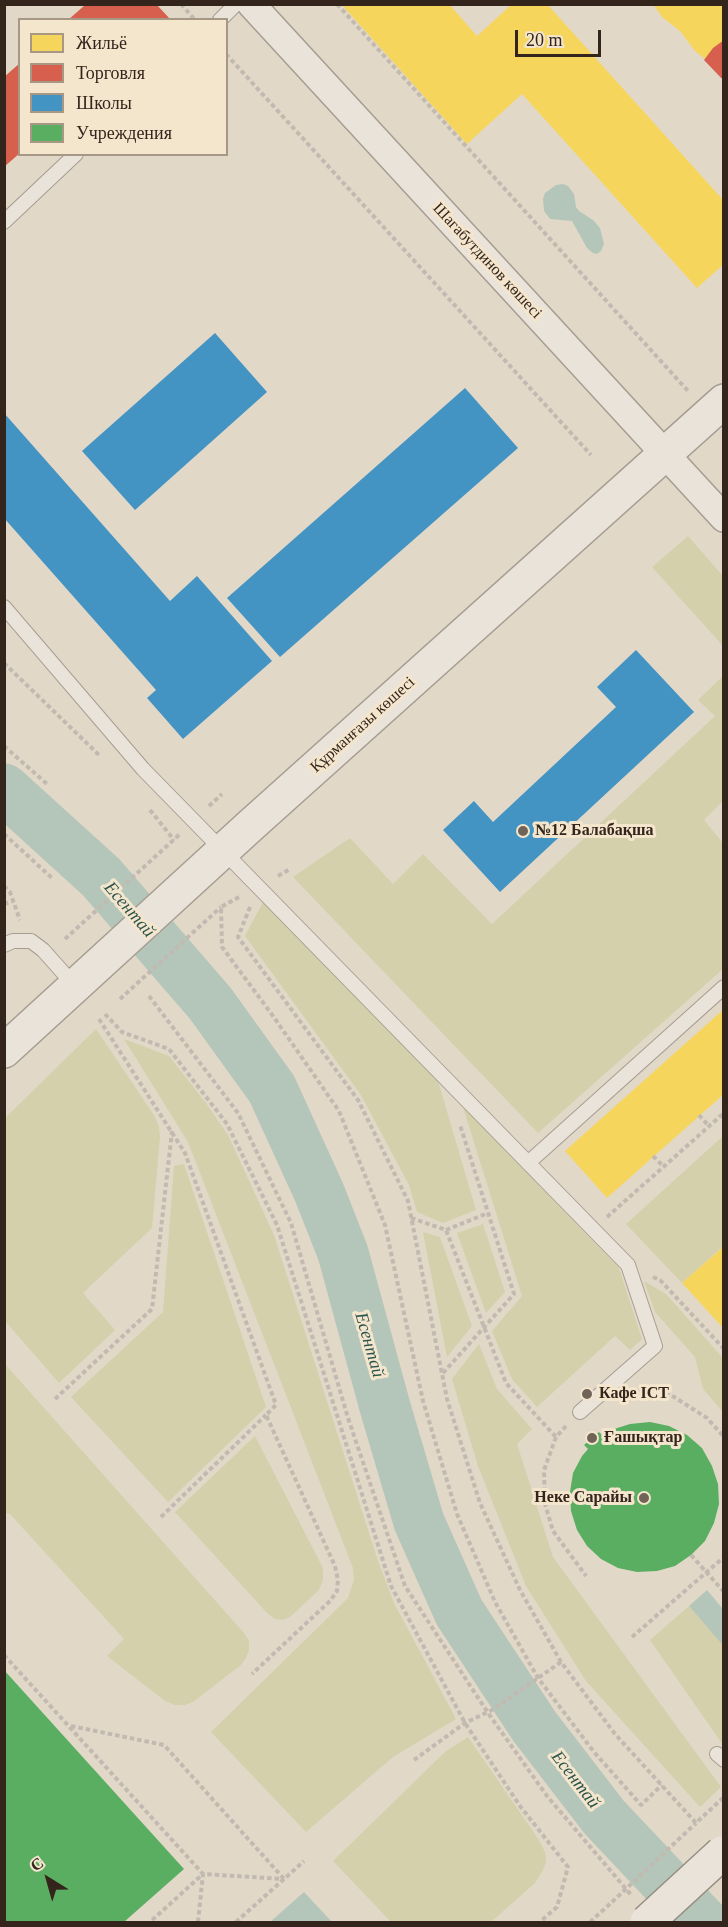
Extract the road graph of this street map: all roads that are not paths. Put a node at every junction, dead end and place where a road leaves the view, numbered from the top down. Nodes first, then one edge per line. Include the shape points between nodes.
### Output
1 (236, 4) edge
2 (250, 4) edge
3 (222, 18) edge
4 (74, 156) edge
5 (4, 222) edge
6 (723, 401) edge
7 (664, 454) junction
8 (723, 518) edge
9 (4, 607) edge
10 (224, 850) junction
11 (4, 945) edge
12 (75, 986) junction
13 (723, 987) edge
14 (4, 1051) edge
15 (528, 1163) junction
16 (580, 1412) road end
17 (722, 1853) dead end
18 (641, 1911) edge

1 - 3 lane
2 - 7 street, Шагабутдинов көшесі
4 - 5 lane
6 - 7 street, Құрманғазы көшесі
7 - 8 street, Шагабутдинов көшесі
7 - 10 street, Құрманғазы көшесі
9 - 10 lane via 143,769
10 - 12 street, Құрманғазы көшесі
10 - 15 lane
11 - 12 lane via 31,941
12 - 14 street, Құрманғазы көшесі
13 - 15 lane
15 - 16 lane via 628,1265 655,1346
17 - 18 street, bridge

